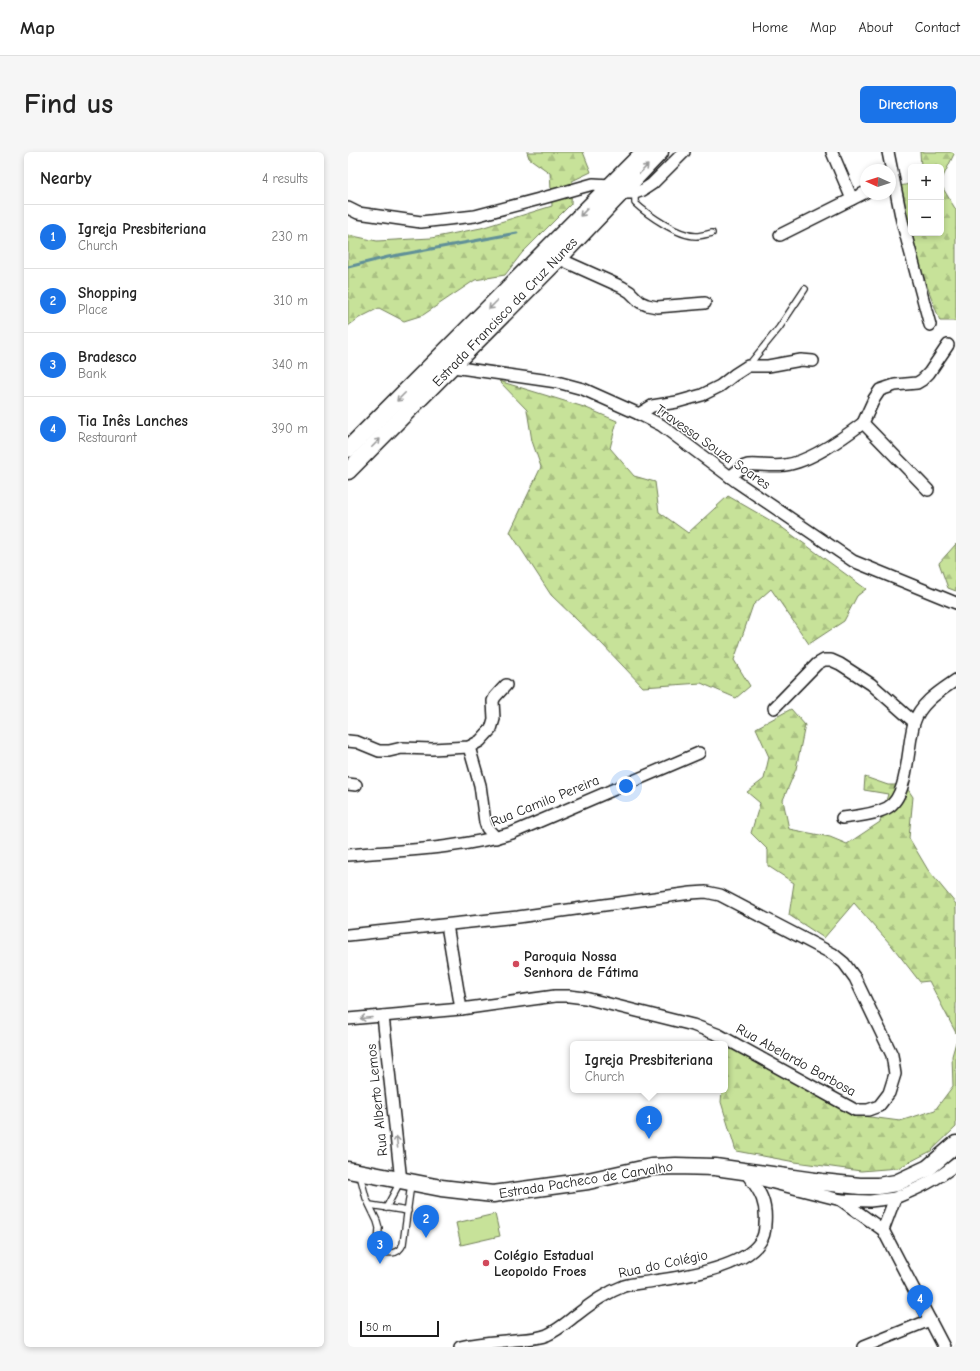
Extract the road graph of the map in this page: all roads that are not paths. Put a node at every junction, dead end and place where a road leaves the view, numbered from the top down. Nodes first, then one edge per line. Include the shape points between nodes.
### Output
1 (644, 152) edge
2 (660, 152) edge
3 (684, 152) edge
4 (832, 152) edge
5 (888, 152) edge
6 (890, 164) edge
7 (623, 190) junction
8 (860, 195) edge
9 (896, 197) edge
10 (852, 199) junction
11 (348, 208) edge
12 (712, 233) dead end
13 (780, 235) dead end
14 (552, 255) junction
15 (805, 290) dead end
16 (705, 303) dead end
17 (930, 325) dead end
18 (948, 345) dead end
19 (813, 361) dead end
20 (434, 364) junction
21 (748, 366) junction
22 (451, 368) junction
23 (639, 414) junction
24 (862, 423) junction
25 (348, 449) edge
26 (348, 471) edge
27 (730, 477) junction
28 (928, 490) dead end
29 (956, 603) edge
30 (956, 680) edge
31 (506, 685) dead end
32 (774, 708) dead end
33 (914, 722) junction
34 (348, 740) edge
35 (469, 747) junction
36 (699, 753) dead end
37 (842, 818) dead end
38 (496, 838) junction
39 (348, 856) edge
40 (447, 925) junction
41 (348, 935) edge
42 (461, 1009) junction
43 (383, 1016) junction
44 (348, 1019) edge
45 (956, 1144) edge
46 (956, 1164) edge
47 (729, 1169) junction
48 (354, 1172) edge
49 (750, 1177) junction
50 (406, 1182) junction
51 (895, 1198) junction
52 (841, 1200) junction
53 (370, 1206) junction
54 (386, 1208) junction
55 (408, 1211) junction
56 (883, 1230) junction
57 (930, 1320) junction
58 (460, 1347) edge
59 (863, 1347) edge
60 (944, 1347) edge

1 - 7 main road, Estrada Francisco da Cruz Nunes
7 -> 2 main road, Estrada Francisco da Cruz Nunes
3 - 7 street via 643,190
4 - 10 street
5 - 6 street
7 - 11 street via 593,184 475,216 421,222 358,213
7 - 12 lane via 641,209 676,231 690,236
7 - 14 main road, Estrada Francisco da Cruz Nunes
8 - 10 street
9 - 17 street
10 - 13 street
14 - 16 street via 622,287 647,305
14 -> 20 main road, Estrada Francisco da Cruz Nunes
14 - 22 main road, Estrada Francisco da Cruz Nunes
15 - 21 lane
18 - 24 street via 922,380 880,390
19 - 21 street
20 - 22 street, Travessa Souza Soares
20 -> 25 main road, Estrada Francisco da Cruz Nunes
21 - 23 street via 702,395 652,406
22 - 23 street, Travessa Souza Soares via 556,382 583,389
26 -> 22 main road, Estrada Francisco da Cruz Nunes
23 - 27 street, Travessa Souza Soares via 660,425
24 - 27 street via 800,462 785,465 748,465
24 - 28 street
27 - 29 street, Travessa Souza Soares via 853,561
30 - 33 street via 931,698
31 - 35 street via 493,701 494,719 491,729 480,741
32 - 33 street via 817,664 831,660 871,684
33 - 37 street via 902,788 897,799 888,808 865,816
34 - 35 street via 378,751
35 - 38 street via 480,785 485,822
36 - 38 street, Rua Camilo Pereira
38 - 39 street, Rua Camilo Pereira via 461,845
40 - 41 street
40 - 42 street
40 - 42 street, Rua Abelardo Barbosa via 691,893 706,892 720,895 833,954 844,964 855,978 892,1055 895,1074 889,1093 880,1106 868,1110 855,1110 720,1035 692,1025 570,996
42 - 43 street
43 -> 44 street
50 -> 43 street, Rua Alberto Lemos
45 - 47 main road, Estrada Pacheco de Carvalho via 928,1168 896,1183 878,1186 830,1183
46 - 51 street via 944,1174
47 - 49 street
47 - 50 main road, Estrada Pacheco de Carvalho via 651,1167 588,1181 493,1194
48 - 50 main road, Estrada Pacheco de Carvalho
48 - 53 lane
49 - 52 street
49 - 58 street, Rua do Colégio via 760,1190 763,1200 765,1230 760,1242 742,1257 701,1272 632,1284 615,1290 597,1299 555,1331 540,1338
50 - 54 lane
50 - 55 lane
51 - 52 street via 870,1201
51 - 56 street
52 - 56 street
53 - 54 lane
53 - 55 lane via 379,1228 379,1248 391,1253 401,1249
54 - 55 lane
56 - 57 street
57 - 59 street
57 - 60 street

